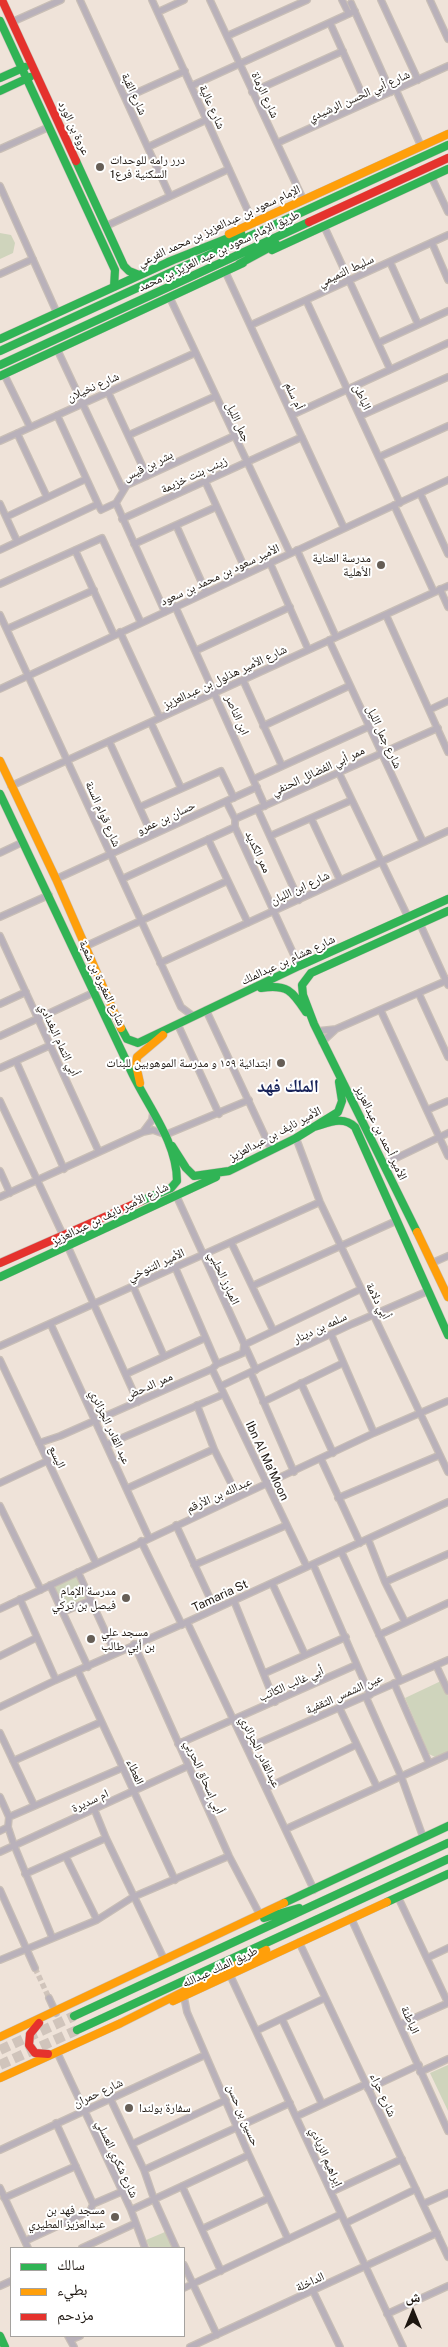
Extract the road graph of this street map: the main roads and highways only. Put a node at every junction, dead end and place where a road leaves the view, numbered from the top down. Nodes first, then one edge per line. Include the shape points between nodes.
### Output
1 (2, 0) edge
2 (0, 21) edge
3 (32, 64) junction
4 (22, 68) junction
5 (36, 74) junction
6 (0, 78) edge
7 (26, 78) junction
8 (0, 90) edge
9 (448, 134) edge
10 (448, 145) edge
11 (448, 158) edge
12 (448, 169) edge
13 (328, 213) junction
14 (266, 228) junction
15 (168, 262) junction
16 (239, 264) junction
17 (124, 266) junction
18 (115, 270) junction
19 (140, 276) junction
20 (114, 288) junction
21 (0, 339) edge
22 (0, 351) edge
23 (0, 365) edge
24 (2, 375) edge
25 (0, 761) edge
26 (0, 794) edge
27 (448, 899) edge
28 (448, 911) edge
29 (305, 977) joint
30 (250, 990) junction
31 (310, 1018) junction
32 (166, 1031) junction
33 (138, 1043) joint
34 (333, 1067) junction
35 (142, 1090) junction
36 (314, 1127) junction
37 (165, 1136) junction
38 (229, 1171) junction
39 (176, 1183) joint
40 (0, 1263) edge
41 (0, 1277) edge
42 (448, 1297) edge
43 (448, 1335) edge
44 (448, 1826) edge
45 (448, 1843) edge
46 (448, 1859) edge
47 (448, 1874) edge
48 (308, 1906) junction
49 (339, 1908) junction
50 (100, 1992) junction
51 (56, 2012) junction
52 (74, 2016) tunnel mouth
53 (117, 2025) junction
54 (77, 2030) tunnel mouth
55 (0, 2037) edge
56 (57, 2052) junction
57 (0, 2078) edge
58 (0, 2336) edge
59 (5, 2347) edge

1 - 3 main road, عروة بن الورد
2 - 4 main road, عروة بن الورد
3 - 4 main road
3 - 5 main road, عروة بن الورد
4 - 6 main road
4 - 7 main road, عروة بن الورد
5 - 7 main road
5 - 17 main road, عروة بن الورد
7 - 8 main road
7 - 18 main road, عروة بن الورد
9 - 15 main road, الإمام سعود بن عبدالعزيز بن محمد الفرعي
10 - 14 main road, طريق الإمام سعود بن عبد العزيز بن محمد
11 - 13 main road, طريق الإمام سعود بن عبد العزيز بن محمد
12 - 16 main road
13 - 16 main road via 324,219
13 - 23 main road, طريق الإمام سعود بن عبد العزيز بن محمد
14 - 15 main road via 251,229
14 - 22 main road, طريق الإمام سعود بن عبد العزيز بن محمد
15 - 19 main road, الإمام سعود بن عبدالعزيز بن محمد الفرعي
16 - 24 main road
17 - 18 main road
17 - 19 main road
18 - 20 main road
19 - 20 main road, الإمام سعود بن عبدالعزيز بن محمد الفرعي
20 - 21 main road, الإمام سعود بن عبدالعزيز بن محمد الفرعي
25 - 33 main road, شارع المغيرة بن شعبة via 124,1034 127,1039
26 - 35 main road, شارع المغيرة بن شعبة
27 - 30 main road, شارع هشام بن عبدالملك
28 - 29 main road, شارع هشام بن عبدالملك
29 - 31 main road, الأمير أحمد بن عبدالعزيز via 302,985
30 - 31 main road via 287,987
30 - 32 main road, شارع هشام بن عبدالملك
31 - 34 main road, الأمير أحمد بن عبدالعزيز
32 - 33 main road, شارع هشام بن عبدالملك
32 - 35 main road via 137,1057
34 - 36 main road, الأمير نايف بن عبدالعزيز via 343,1099 341,1107
34 - 42 main road, الأمير أحمد بن عبدالعزيز via 351,1097
35 - 37 main road, شارع المغيرة بن شعبة
36 - 38 main road, الأمير نايف بن عبدالعزيز
36 - 43 main road, الأمير أحمد بن عبدالعزيز via 344,1120 355,1126
37 - 38 main road, الأمير نايف بن عبدالعزيز via 194,1176
37 - 39 main road, شارع المغيرة بن شعبة via 177,1172
38 - 41 main road, شارع الأمير نايف بن عبدالعزيز
39 - 40 main road, شارع الأمير نايف بن عبدالعزيز
44 - 50 main road
45 - 48 main road, طريق الملك عبدالله
46 - 49 main road, طريق الملك عبدالله
47 - 53 main road, طريق الملك عبدالله
48 - 50 main road via 268,1916
48 - 52 main road, طريق الملك عبدالله
49 - 53 main road via 298,1934
49 - 54 main road, طريق الملك عبدالله
50 - 51 main road
51 - 55 main road
51 - 56 main road via 32,2028 27,2039 35,2053 44,2056
53 - 56 main road, طريق الملك عبدالله
56 - 57 main road, طريق الملك عبدالله
58 - 59 main road

